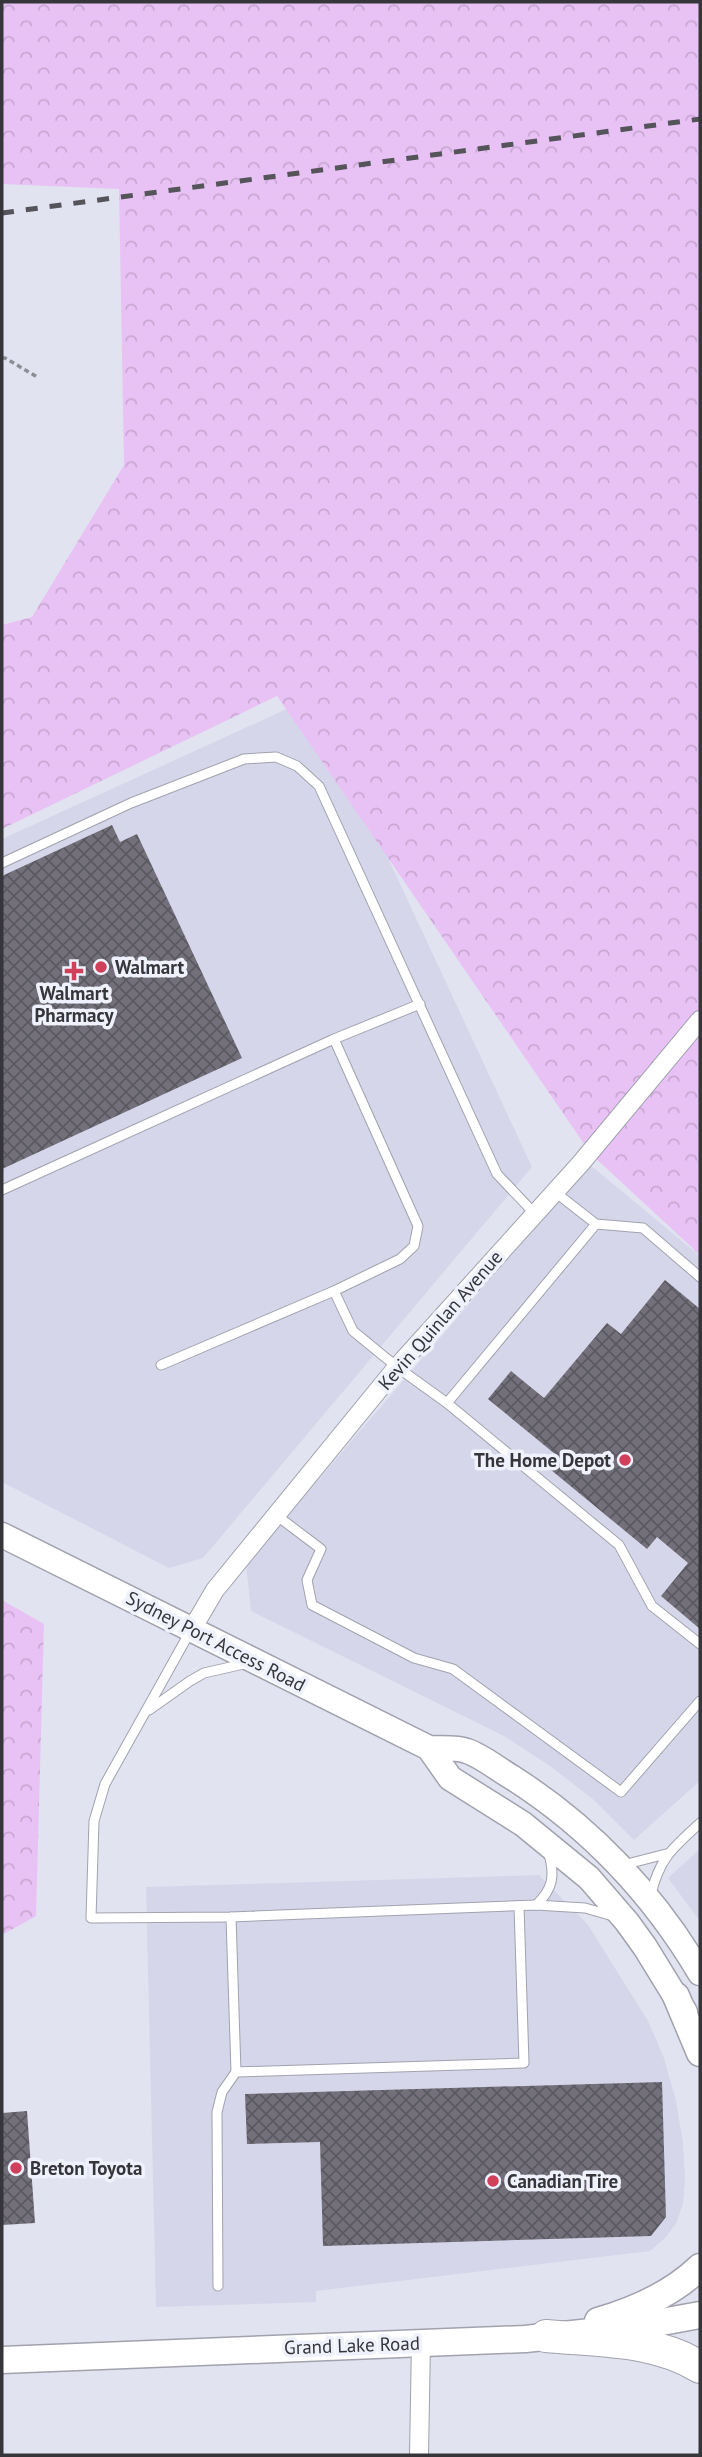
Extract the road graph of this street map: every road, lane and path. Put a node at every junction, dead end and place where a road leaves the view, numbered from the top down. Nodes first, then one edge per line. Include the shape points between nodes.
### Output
1 (2, 358) edge
2 (38, 378) dead end
3 (2, 863) edge
4 (420, 1004) junction
5 (700, 1020) edge
6 (334, 1040) junction
7 (2, 1190) edge
8 (555, 1192) junction
9 (534, 1213) junction
10 (596, 1224) junction
11 (700, 1278) edge
12 (334, 1291) junction
13 (161, 1366) dead end
14 (397, 1367) junction
15 (447, 1403) junction
16 (276, 1515) junction
17 (2, 1535) edge
18 (192, 1629) junction
19 (700, 1644) edge
20 (256, 1661) junction
21 (700, 1701) edge
22 (145, 1713) junction
23 (429, 1748) junction
24 (700, 1823) edge
25 (545, 1840) junction
26 (666, 1854) junction
27 (621, 1866) junction
28 (649, 1899) junction
29 (536, 1905) junction
30 (519, 1906) junction
31 (231, 1917) junction
32 (627, 1922) junction
33 (700, 1973) edge
34 (676, 1996) junction
35 (700, 2038) edge
36 (700, 2053) edge
37 (236, 2072) junction
38 (700, 2267) edge
39 (218, 2286) dead end
40 (700, 2315) edge
41 (546, 2336) junction
42 (421, 2342) junction
43 (2, 2360) edge
44 (700, 2367) edge
45 (419, 2455) edge

1 - 2 path
3 - 4 lane via 205,774 244,760 276,757 297,766 319,786
4 - 6 lane
4 - 9 lane via 497,1174
5 - 8 street, Kevin Quinlan Avenue
6 - 7 lane
6 - 12 lane via 418,1226 414,1246 400,1259
8 - 9 street, Kevin Quinlan Avenue
8 - 10 lane
9 - 14 street, Kevin Quinlan Avenue
10 - 11 lane via 643,1228
10 - 15 lane
12 - 13 lane
12 - 14 lane via 353,1331
14 - 15 lane
14 - 16 street, Kevin Quinlan Avenue
15 - 19 lane via 619,1545 652,1606
16 - 18 street, Kevin Quinlan Avenue via 215,1590
16 - 21 lane via 321,1549 307,1580 313,1605 414,1658 453,1669 621,1792
17 - 18 main road, Sydney Port Access Road
18 - 20 main road, Sydney Port Access Road
18 - 22 lane
20 - 22 lane via 204,1673
20 - 23 main road, Sydney Port Access Road
22 - 31 lane via 105,1784 94,1821 90,1918
23 - 25 main road, Sydney Port Access Road via 450,1778
23 - 27 main road, Sydney Port Access Road via 466,1750 506,1774 567,1816
24 - 26 lane
25 - 29 lane via 553,1881
25 - 32 main road, Sydney Port Access Road via 589,1878
26 - 27 lane
26 - 28 lane
27 - 28 main road, Sydney Port Access Road
28 - 33 main road, Sydney Port Access Road
29 - 30 lane
29 - 32 lane via 585,1908
30 - 31 lane
30 - 37 lane via 524,2063
31 - 37 lane
32 - 34 main road, Sydney Port Access Road
34 - 35 main road
34 - 36 main road
37 - 39 lane via 222,2092 217,2112
38 - 41 main road via 665,2295 618,2315
40 - 41 main road, Grand Lake Road
41 - 42 main road, Grand Lake Road
41 - 44 highway via 653,2347
42 - 43 main road, Grand Lake Road
42 - 45 street

